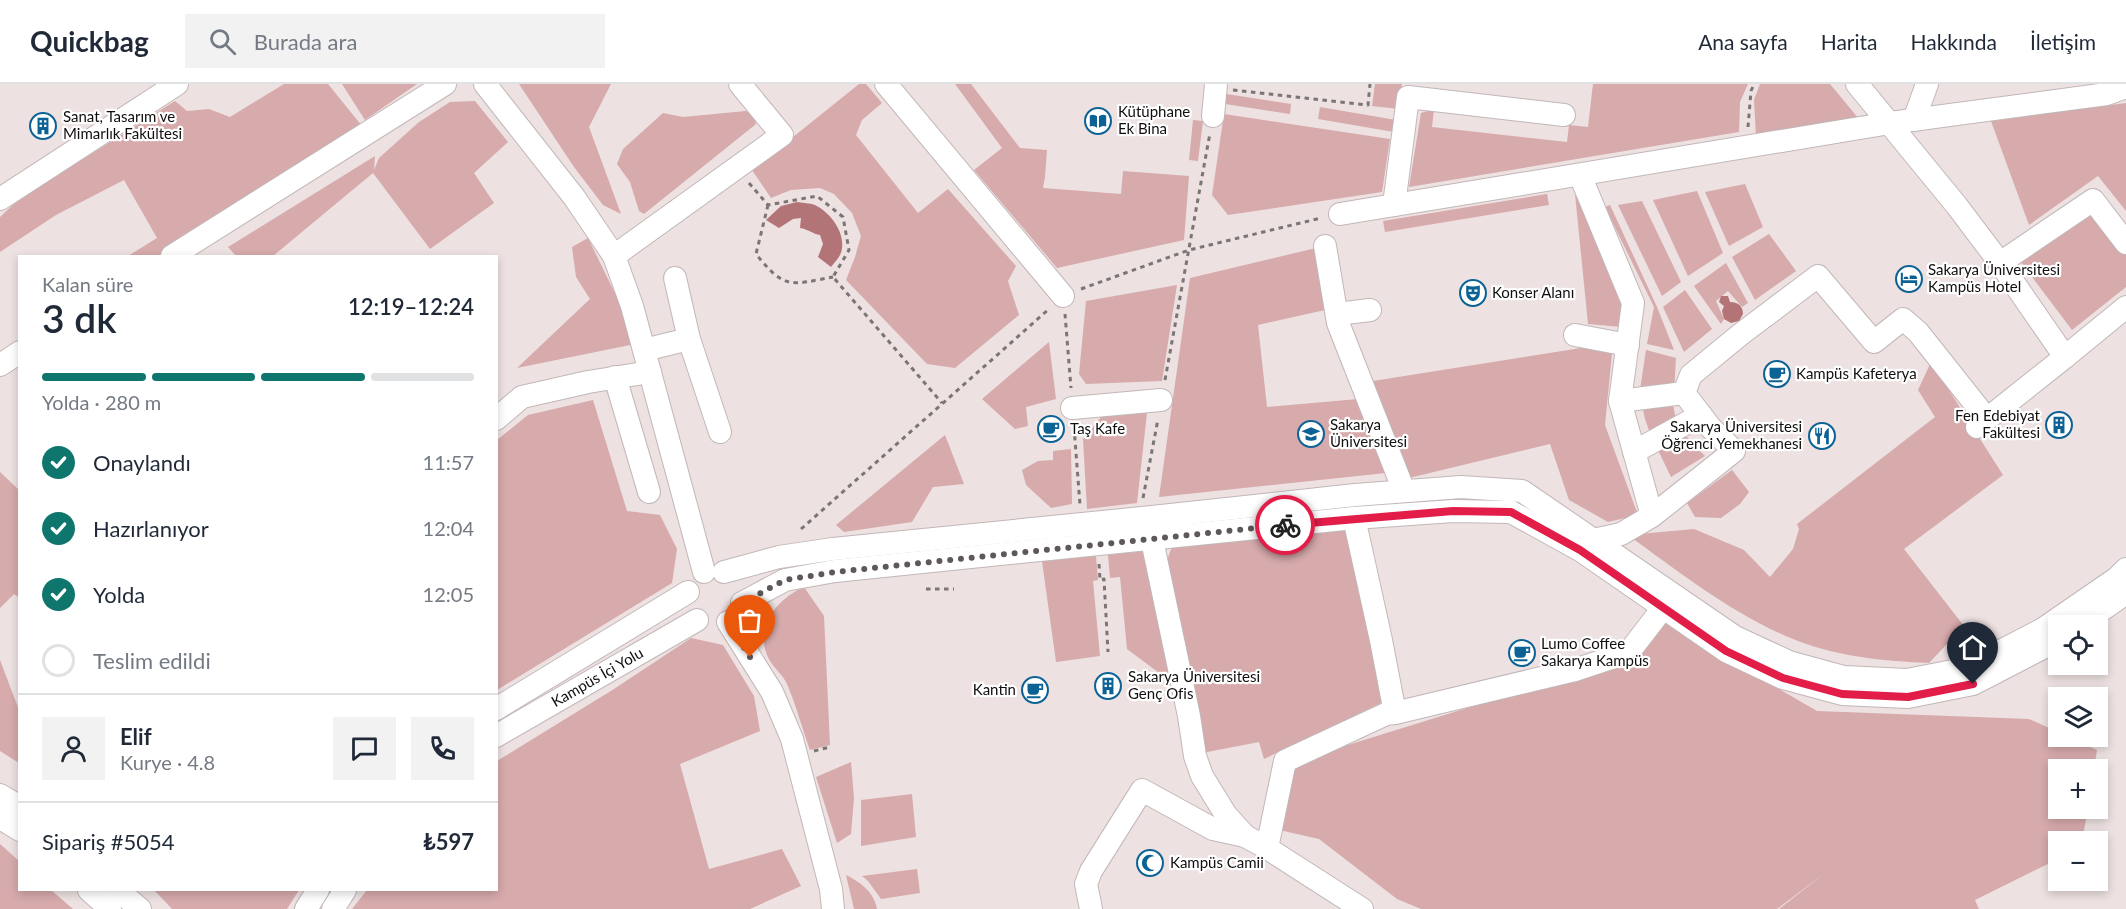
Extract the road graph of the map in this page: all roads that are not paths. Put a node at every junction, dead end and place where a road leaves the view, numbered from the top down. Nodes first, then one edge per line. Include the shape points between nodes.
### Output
1 (177, 84) edge
2 (445, 84) edge
3 (485, 84) edge
4 (741, 84) edge
5 (886, 84) edge
6 (1857, 84) edge
7 (1926, 84) edge
8 (1220, 86) edge
9 (2126, 87) edge
10 (1564, 115) dead end
11 (1212, 116) road end
12 (1914, 120) junction
13 (1890, 123) junction
14 (1580, 175) junction
15 (0, 199) edge
16 (1394, 205) junction
17 (1340, 214) road end
18 (2126, 243) edge
19 (1325, 246) dead end
20 (174, 255) edge
21 (614, 256) junction
22 (2000, 263) junction
23 (675, 278) dead end
24 (1064, 296) road end
25 (2126, 307) edge
26 (1370, 310) dead end
27 (1337, 314) junction
28 (1575, 334) dead end
29 (689, 339) junction
30 (1628, 345) junction
31 (644, 350) junction
32 (18, 353) edge
33 (2065, 357) junction
34 (0, 365) edge
35 (650, 372) junction
36 (615, 377) junction
37 (1684, 393) junction
38 (1161, 400) road end
39 (1620, 401) junction
40 (1072, 408) road end
41 (1701, 415) junction
42 (498, 417) edge
43 (720, 432) dead end
44 (1634, 452) junction
45 (1404, 491) junction
46 (649, 492) dead end
47 (1652, 516) junction
48 (1354, 518) junction
49 (1152, 540) junction
50 (1586, 545) junction
51 (2126, 569) edge
52 (714, 572) junction
53 (688, 592) junction
54 (2126, 593) edge
55 (742, 603) junction
56 (1663, 608) junction
57 (2095, 615) edge
58 (698, 620) junction
59 (728, 622) junction
60 (2048, 645) edge
61 (498, 708) edge
62 (1395, 713) junction
63 (498, 735) edge
64 (0, 795) edge
65 (18, 806) edge
66 (0, 818) edge
67 (18, 829) edge
68 (1245, 836) junction
69 (1267, 848) junction
70 (90, 891) edge
71 (119, 891) edge
72 (317, 891) edge
73 (344, 891) edge
74 (110, 909) edge
75 (140, 909) edge
76 (306, 909) edge
77 (333, 909) edge
78 (833, 909) edge
79 (1091, 909) edge
80 (1362, 909) edge

1 - 15 street
2 - 20 street
3 - 21 street via 574,197
4 - 21 street via 782,135
5 - 24 street
6 - 13 street
7 - 12 street
8 - 11 street
9 - 12 street via 2108,94
10 - 16 street via 1408,97
12 - 13 street
13 - 14 street
13 - 22 street
14 - 16 street
14 - 30 street via 1633,303
16 - 17 street
18 - 22 street via 2093,200
19 - 27 street
21 - 31 street
22 - 33 street
23 - 29 street
25 - 33 street
26 - 27 street
27 - 45 street
28 - 30 street
29 - 31 street
29 - 43 street
30 - 39 street
31 - 35 street
32 - 34 street
33 - 37 street via 1981,424 1918,332 1903,319 1874,342 1818,276 1691,375
35 - 36 street
35 - 52 street
36 - 42 street via 522,397
36 - 46 street
37 - 39 street
37 - 41 street
38 - 40 street
39 - 44 street
41 - 44 street
41 - 47 street via 1734,451
44 - 47 street
45 - 50 street via 1461,487 1522,491
45 - 52 street via 833,549
47 - 50 street via 1621,534
48 - 49 street
48 - 50 street via 1453,511 1511,512
48 - 62 street
49 - 55 street via 835,572 785,580
49 - 68 street via 1198,766 1216,800
50 - 51 street via 1735,636 1789,662 1844,677 1907,680 1968,668 2043,629
50 - 56 street
52 - 53 street via 696,577
52 - 55 street via 731,575 741,588
53 - 58 street via 688,607
53 - 61 street, Kampüs İçi Yolu
54 - 57 street
55 - 59 street
56 - 60 street via 1726,651 1783,678 1842,694 1908,697 1973,684
56 - 62 street via 1629,652 1575,670
58 - 59 street via 712,626
58 - 63 street, Kampüs İçi Yolu
59 - 78 street via 772,692 792,739
62 - 69 street via 1285,761
64 - 65 street
66 - 67 street
68 - 69 street
68 - 79 street via 1213,829 1142,790 1091,871 1086,884
69 - 80 street
70 - 74 street
71 - 75 street
72 - 76 street
73 - 77 street

